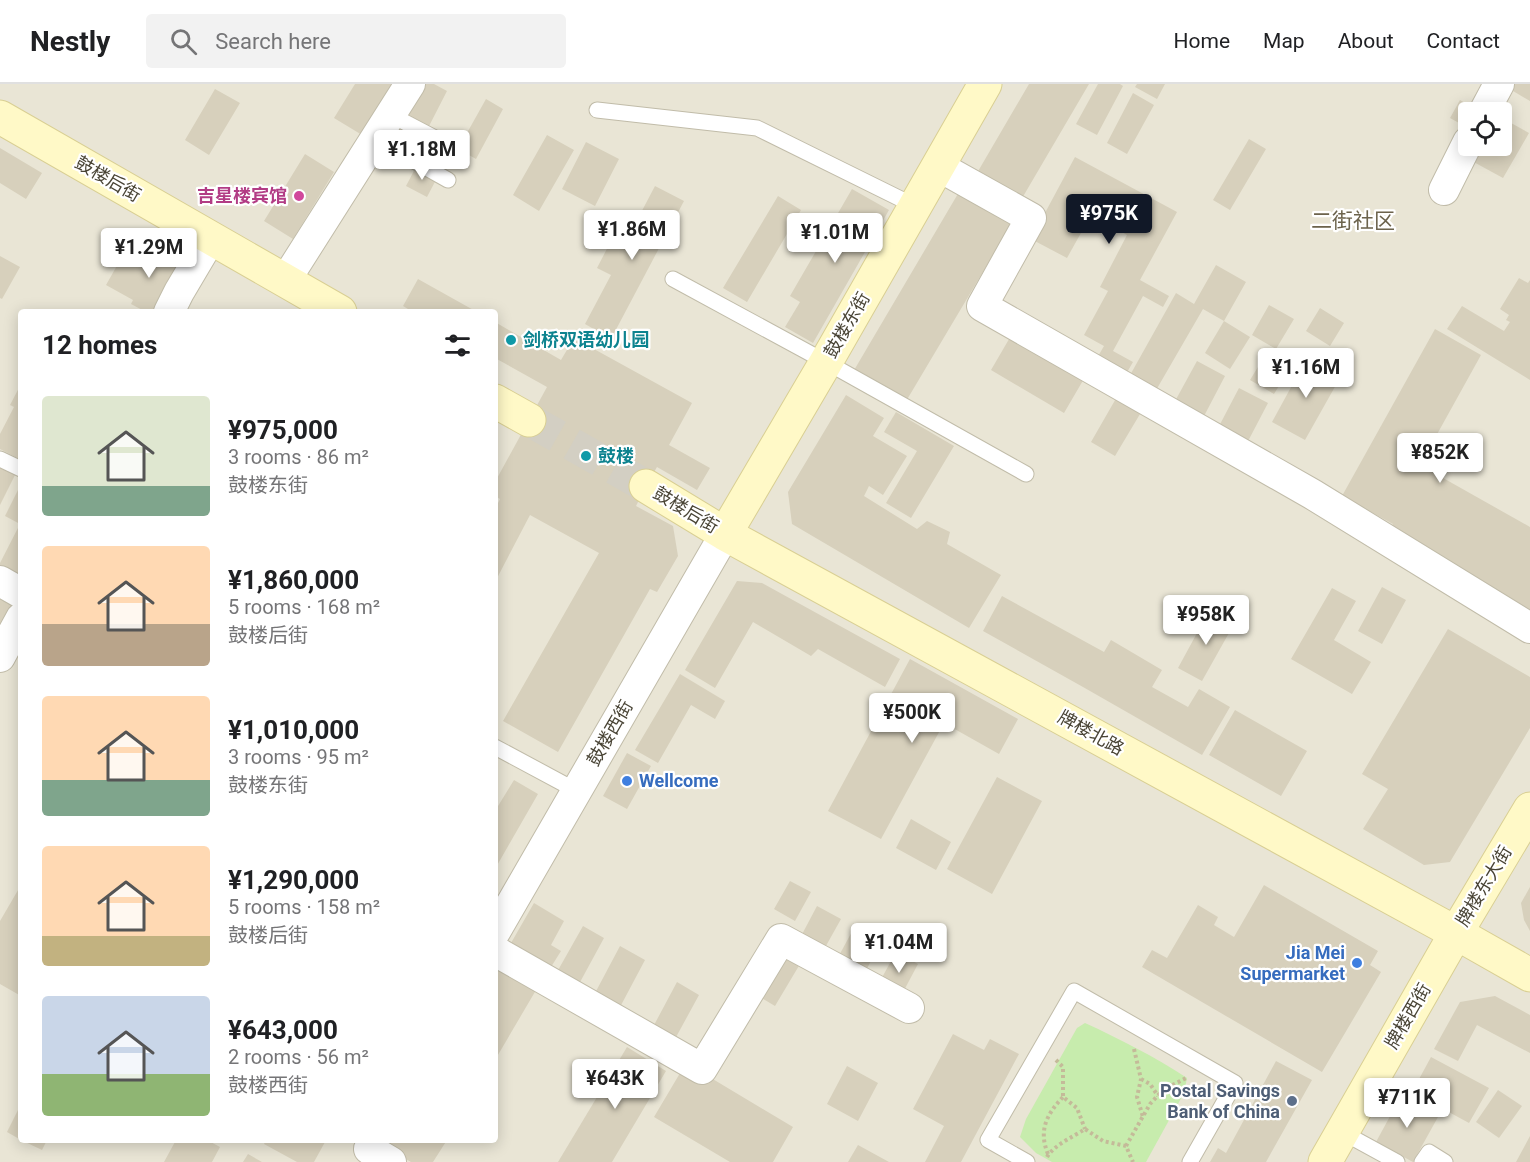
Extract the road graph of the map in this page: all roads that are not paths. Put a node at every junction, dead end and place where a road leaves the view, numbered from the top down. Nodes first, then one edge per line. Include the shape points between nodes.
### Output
1 (411, 84) edge
2 (985, 84) edge
3 (1499, 84) edge
4 (1489, 102) edge
5 (597, 110) dead end
6 (0, 117) edge
7 (383, 127) junction
8 (456, 148) dead end
9 (1461, 156) edge
10 (938, 166) junction
11 (448, 180) dead end
12 (1444, 189) dead end
13 (915, 206) junction
14 (211, 238) junction
15 (673, 279) dead end
16 (285, 281) junction
17 (170, 309) edge
18 (335, 309) edge
19 (826, 362) junction
20 (498, 403) edge
21 (529, 420) tunnel mouth
22 (0, 459) edge
23 (18, 468) edge
24 (1026, 474) dead end
25 (646, 486) tunnel mouth
26 (725, 534) junction
27 (0, 581) edge
28 (18, 591) edge
29 (18, 624) edge
30 (1530, 628) edge
31 (0, 657) edge
32 (498, 749) edge
33 (577, 791) junction
34 (1530, 809) edge
35 (498, 927) edge
36 (1456, 933) junction
37 (498, 953) edge
38 (1530, 975) edge
39 (909, 1008) dead end
40 (1342, 1132) junction
41 (1027, 1162) edge
42 (1190, 1162) edge
43 (1325, 1162) edge
44 (1397, 1162) edge
45 (1422, 1162) edge
46 (1445, 1162) edge

1 - 7 street
2 - 10 main road, 鼓楼东街
3 - 4 street
5 - 13 lane via 757,128
6 - 14 main road, 鼓楼后街
7 - 8 lane
7 - 11 lane
7 - 16 street
9 - 12 street
10 - 13 main road, 鼓楼东街
10 - 30 street via 1031,218 982,306 1312,494
13 - 19 main road, 鼓楼东街
14 - 16 main road, 鼓楼后街
14 - 17 street
15 - 19 lane
16 - 18 main road, 鼓楼后街
19 - 24 lane
19 - 26 main road, 鼓楼东街
20 - 21 main road
22 - 23 lane
25 - 26 main road, 鼓楼后街
26 - 33 street, 鼓楼西街
26 - 36 main road, 牌楼北路
27 - 28 street
29 - 31 street
32 - 33 lane
33 - 35 street, 鼓楼西街
34 - 36 main road, 牌楼东大街
36 - 38 main road, 牌楼北路
36 - 40 main road, 牌楼西街
37 - 39 street via 702,1069 781,939
40 - 43 main road, 牌楼西街
40 - 44 lane
41 - 42 lane via 988,1140 1074,991 1235,1083
45 - 46 lane via 1429,1152

